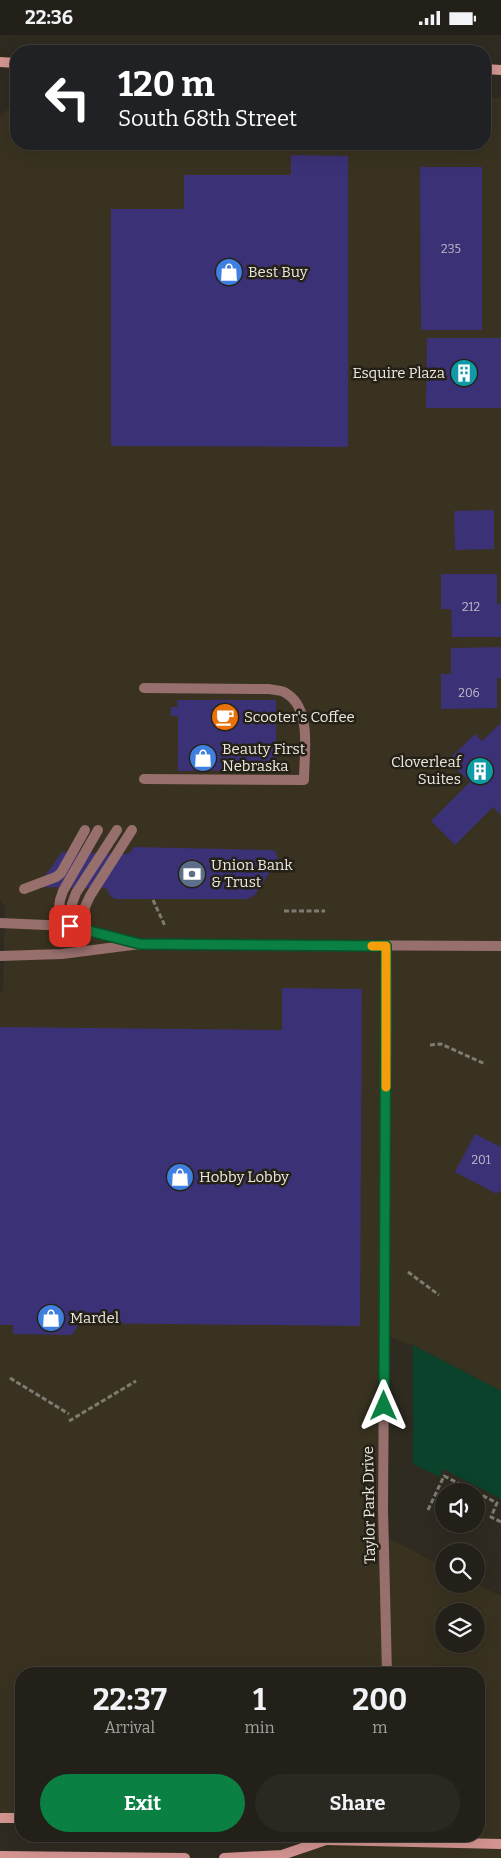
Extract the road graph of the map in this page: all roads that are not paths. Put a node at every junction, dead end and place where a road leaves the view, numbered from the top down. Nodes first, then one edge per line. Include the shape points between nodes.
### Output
1 (144, 688) dead end
2 (144, 779) dead end
3 (85, 830) dead end
4 (98, 830) dead end
5 (117, 830) dead end
6 (132, 830) dead end
7 (24, 889) dead end
8 (0, 923) edge
9 (58, 924) junction
10 (70, 926) junction
11 (82, 929) junction
12 (140, 944) junction
13 (501, 945) edge
14 (386, 946) junction
15 (0, 957) edge
16 (387, 1667) edge
17 (0, 1818) edge
18 (15, 1818) edge
19 (323, 1842) edge
20 (456, 1842) edge
21 (501, 1844) edge
22 (0, 1856) edge
23 (185, 1858) edge
24 (224, 1858) edge

1 - 2 lane via 269,689 284,693 300,707 305,727 304,779
3 - 7 lane via 61,873
4 - 9 lane via 64,891
5 - 10 lane via 76,893
6 - 11 lane via 90,896
8 - 9 lane
9 - 10 lane
10 - 11 lane
11 - 12 lane
12 - 14 lane
12 - 15 lane via 62,954
13 - 14 lane
14 - 16 lane, Taylor Park Drive via 383,1509
17 - 18 street
19 - 24 street via 282,1855
20 - 21 street
22 - 23 street

